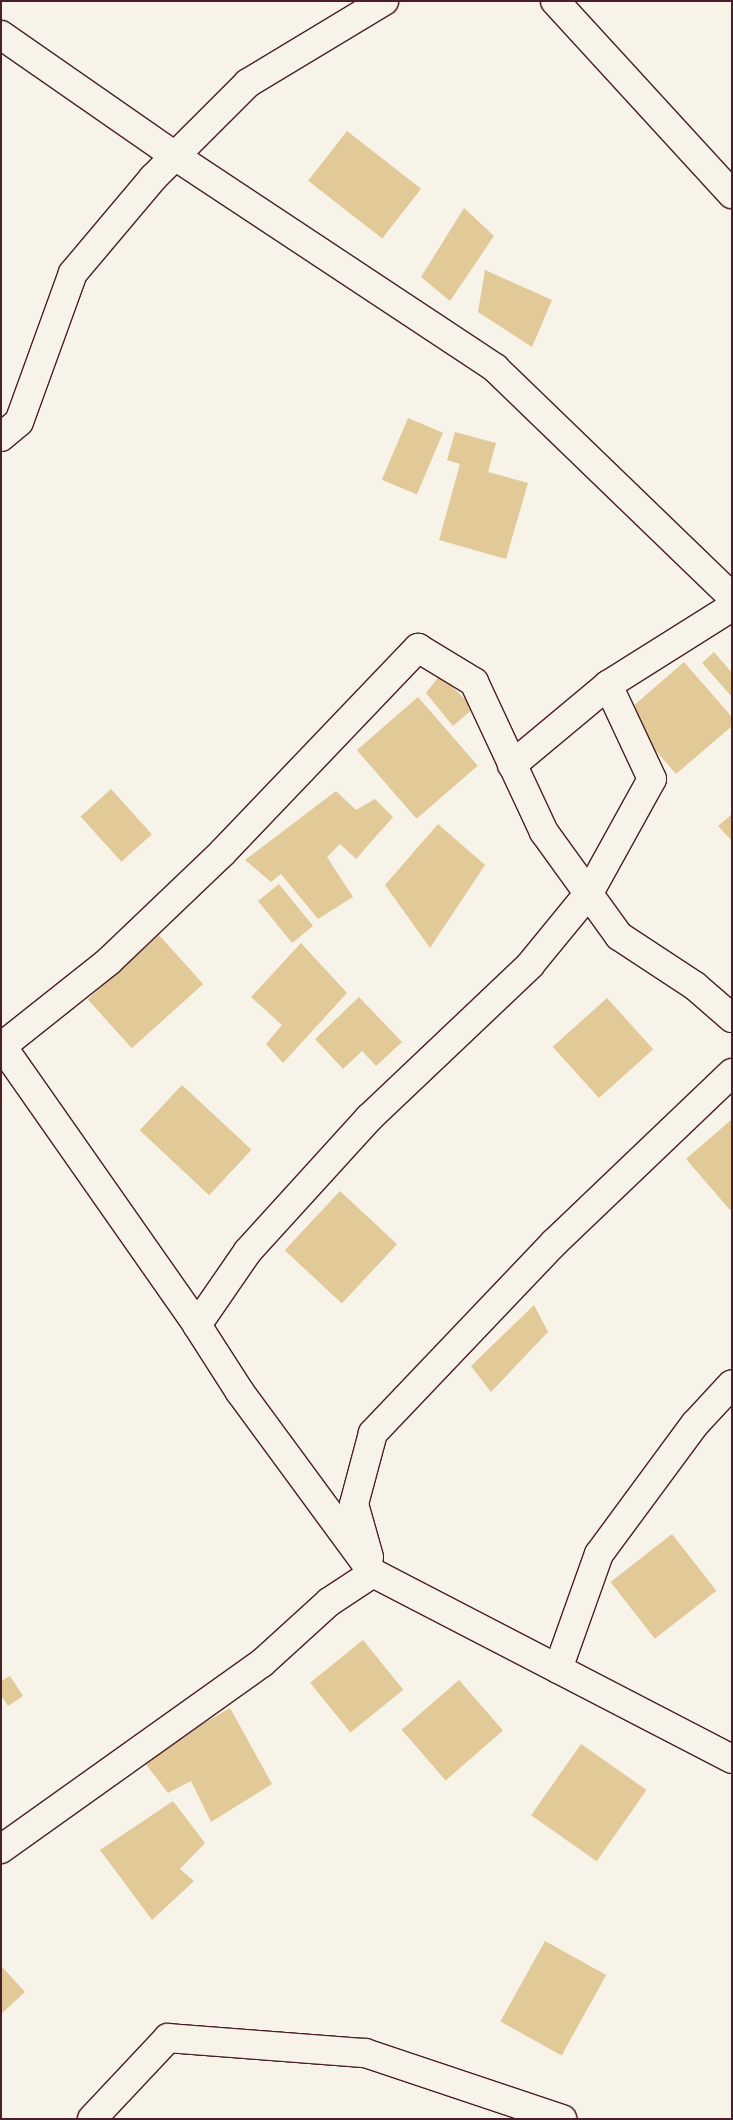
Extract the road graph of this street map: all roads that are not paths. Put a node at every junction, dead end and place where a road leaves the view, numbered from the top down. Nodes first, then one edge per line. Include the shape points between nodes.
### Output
1 (384, 1) edge
2 (555, 1) edge
3 (1, 35) edge
4 (175, 156) junction
5 (732, 194) edge
6 (1, 437) edge
7 (732, 597) edge
8 (732, 607) edge
9 (608, 685) junction
10 (512, 765) junction
11 (589, 893) junction
12 (732, 1018) edge
13 (1, 1046) edge
14 (732, 1073) edge
15 (197, 1326) junction
16 (732, 1384) edge
17 (373, 1573) junction
18 (558, 1669) junction
19 (732, 1759) edge
20 (1, 1849) edge
21 (92, 2119) edge
22 (562, 2119) edge

1 - 4 street via 248,83
2 - 5 street
3 - 4 street
4 - 6 street via 74,272 19,422
4 - 7 street via 495,368
8 - 9 street
9 - 10 street
9 - 11 street via 652,779
10 - 11 street via 544,832
10 - 13 street via 474,682 418,648 215,860 109,961
11 - 12 street via 619,936 695,986
11 - 15 street via 530,965 369,1118 248,1251
13 - 15 street
14 - 17 street via 554,1243 373,1432 354,1504
15 - 17 street via 240,1392
16 - 18 street via 695,1424 599,1554
17 - 18 street
17 - 20 street via 329,1602 262,1663
18 - 19 street
21 - 22 street via 168,2038 365,2053

